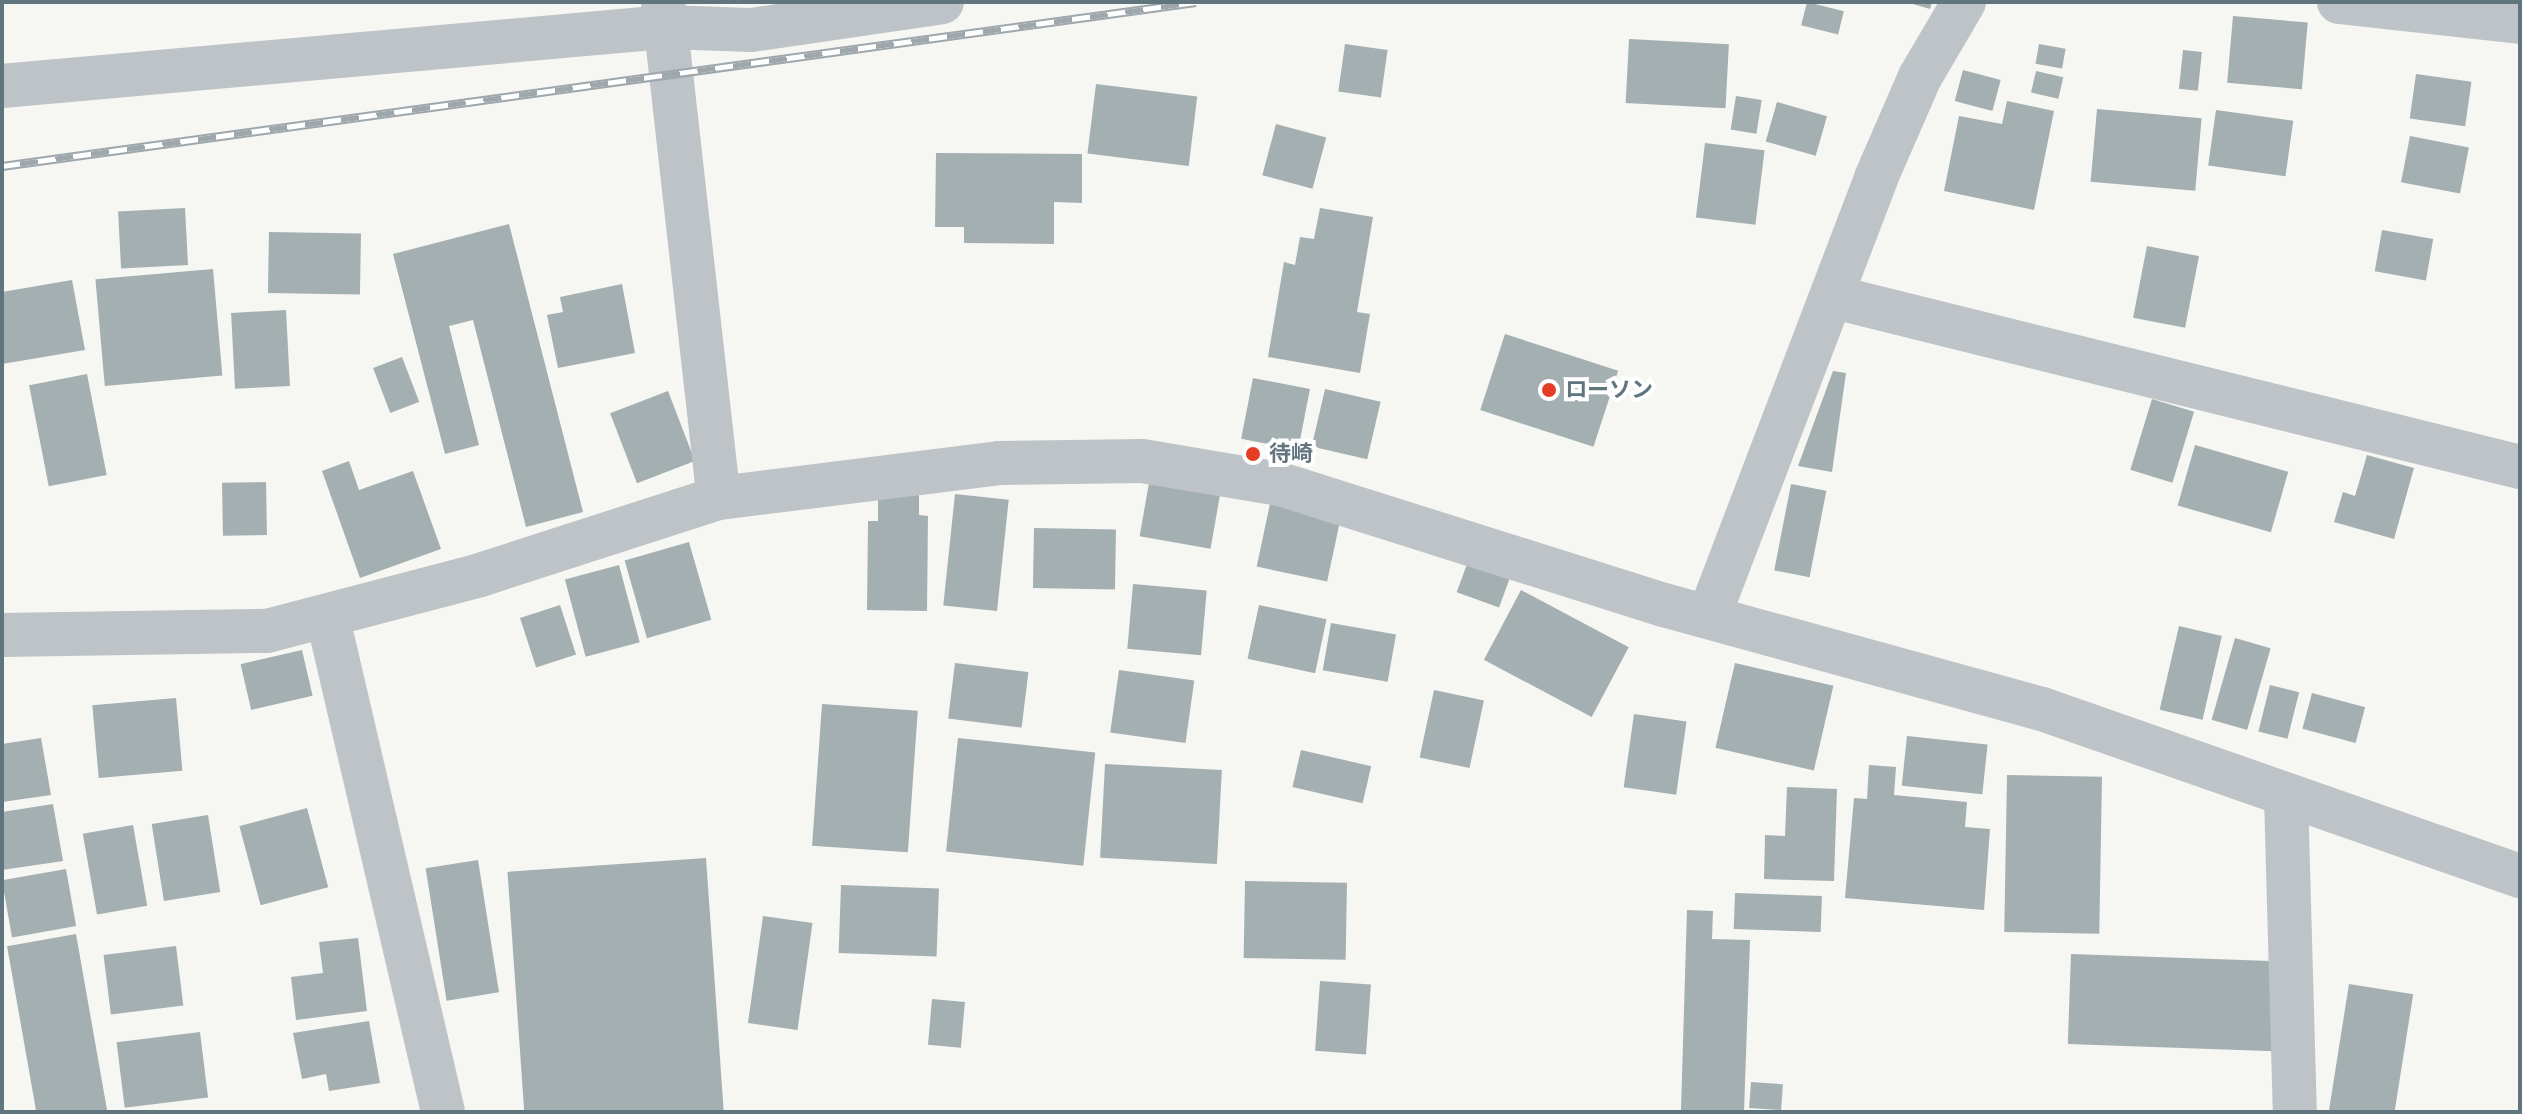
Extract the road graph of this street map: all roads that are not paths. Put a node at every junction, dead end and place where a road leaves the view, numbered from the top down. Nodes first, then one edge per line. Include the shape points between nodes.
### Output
1 (606, 2) edge
2 (942, 2) edge
3 (1964, 2) edge
4 (2339, 2) edge
5 (664, 14) edge
6 (2520, 22) edge
7 (2, 86) edge
8 (1834, 297) junction
9 (2520, 467) edge
10 (719, 498) junction
11 (1709, 616) junction
12 (328, 619) junction
13 (2, 635) edge
14 (2286, 796) junction
15 (2520, 876) edge
16 (443, 1112) edge
17 (2295, 1112) edge

1 - 5 street
2 - 5 street via 751,30
3 - 8 street via 1913,91
4 - 6 street
5 - 7 street
5 - 10 street
8 - 9 street
8 - 11 street
10 - 11 street via 1009,462 1142,461 1280,484
10 - 12 street
11 - 14 street via 2042,709
12 - 13 street via 211,637
12 - 16 street
14 - 15 street
14 - 17 street

